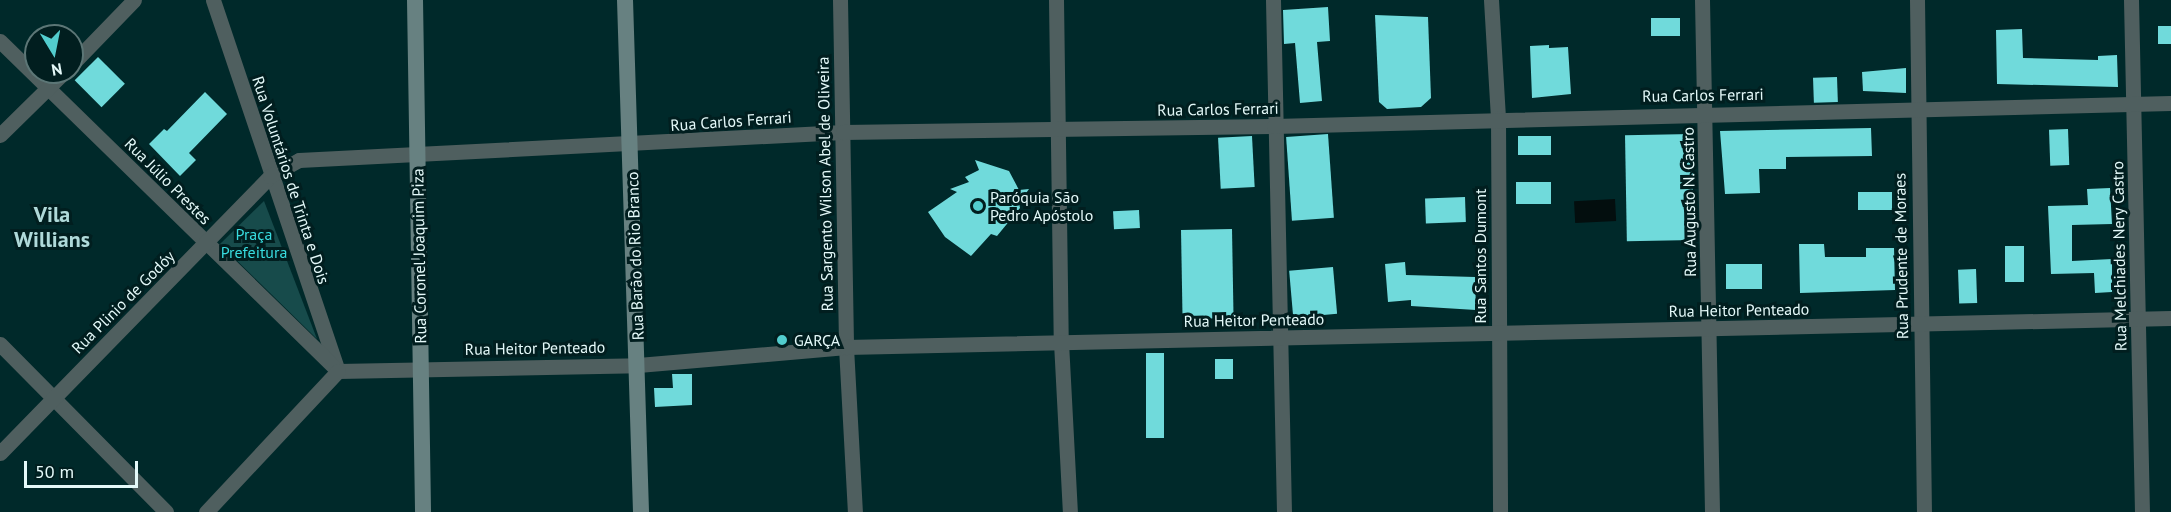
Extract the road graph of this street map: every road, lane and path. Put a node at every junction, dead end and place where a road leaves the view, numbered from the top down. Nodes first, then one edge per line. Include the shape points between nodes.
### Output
1 (134, 0) edge
2 (213, 0) edge
3 (415, 0) edge
4 (625, 0) edge
5 (840, 0) edge
6 (1056, 0) edge
7 (1273, 0) edge
8 (1491, 0) edge
9 (1702, 0) edge
10 (1917, 0) edge
11 (2132, 0) edge
12 (0, 41) edge
13 (84, 52) edge
14 (52, 84) edge
15 (48, 88) junction
16 (2171, 103) edge
17 (2135, 104) junction
18 (1917, 110) junction
19 (1706, 113) junction
20 (1498, 117) junction
21 (1274, 126) junction
22 (1060, 129) junction
23 (843, 132) junction
24 (0, 135) edge
25 (631, 146) junction
26 (418, 152) junction
27 (270, 176) junction
28 (206, 244) junction
29 (2171, 318) edge
30 (2138, 319) junction
31 (1919, 324) junction
32 (1709, 328) junction
33 (1498, 333) junction
34 (1280, 338) junction
35 (1061, 342) junction
36 (0, 345) edge
37 (846, 347) junction
38 (638, 365) junction
39 (421, 367) junction
40 (338, 371) junction
41 (52, 398) junction
42 (0, 453) edge
43 (166, 512) edge
44 (206, 512) edge
45 (423, 512) edge
46 (641, 512) edge
47 (855, 512) edge
48 (1070, 512) edge
49 (1284, 512) edge
50 (1500, 512) edge
51 (1712, 512) edge
52 (1924, 512) edge
53 (2142, 512) edge

1 - 13 street
2 - 27 street, Rua Voluntários de Trinta e Dois
3 - 26 main road, Rua Coronel Joaquim Piza
4 - 25 main road, Rua Barão do Rio Branco
5 - 23 street, Rua Sargento Wilson Abel de Oliveira
6 - 22 street
7 - 21 street
8 - 20 street, Rua Santos Dumont
9 - 19 street, Rua Augusto N. Castro
10 - 18 street, Rua Prudente de Moraes
11 - 17 street, Rua Melchiades Nery Castro
12 - 15 street, Rua Júlio Prestes
14 - 15 street
15 - 24 street
15 - 28 street, Rua Júlio Prestes
16 - 17 street, Rua Carlos Ferrari
17 - 18 street, Rua Carlos Ferrari
17 - 30 street, Rua Melchiades Nery Castro
18 - 19 street, Rua Carlos Ferrari
18 - 31 street, Rua Prudente de Moraes
19 - 20 street, Rua Carlos Ferrari
19 - 32 street, Rua Augusto N. Castro
20 - 21 street, Rua Carlos Ferrari
20 - 33 street, Rua Santos Dumont
21 - 22 street, Rua Carlos Ferrari
21 - 34 street
22 - 23 street, Rua Carlos Ferrari
22 - 35 street
23 - 25 street, Rua Carlos Ferrari
23 - 37 street, Rua Sargento Wilson Abel de Oliveira
25 - 26 street, Rua Carlos Ferrari
25 - 38 main road, Rua Barão do Rio Branco
26 - 27 street, Rua Carlos Ferrari via 299,160
26 - 39 main road, Rua Coronel Joaquim Piza
27 - 28 street, Rua Plinio de Godóy
27 - 40 street, Rua Voluntários de Trinta e Dois
28 - 40 street, Rua Júlio Prestes
28 - 41 street, Rua Plinio de Godóy
29 - 30 street, Rua Heitor Penteado
30 - 31 street, Rua Heitor Penteado
30 - 53 street, Rua Melchiades Nery Castro
31 - 32 street, Rua Heitor Penteado
31 - 52 street, Rua Prudente de Moraes
32 - 33 street, Rua Heitor Penteado
32 - 51 street, Rua Augusto N. Castro
33 - 34 street, Rua Heitor Penteado
33 - 50 street, Rua Santos Dumont
34 - 35 street, Rua Heitor Penteado
34 - 49 street
35 - 37 street, Rua Heitor Penteado
35 - 48 street
36 - 41 street
37 - 38 street, Rua Heitor Penteado
37 - 47 street, Rua Sargento Wilson Abel de Oliveira
38 - 39 street, Rua Heitor Penteado
38 - 46 main road, Rua Barão do Rio Branco
39 - 40 street, Rua Heitor Penteado
39 - 45 main road, Rua Coronel Joaquim Piza
40 - 44 street
41 - 42 street, Rua Plinio de Godóy
41 - 43 street

